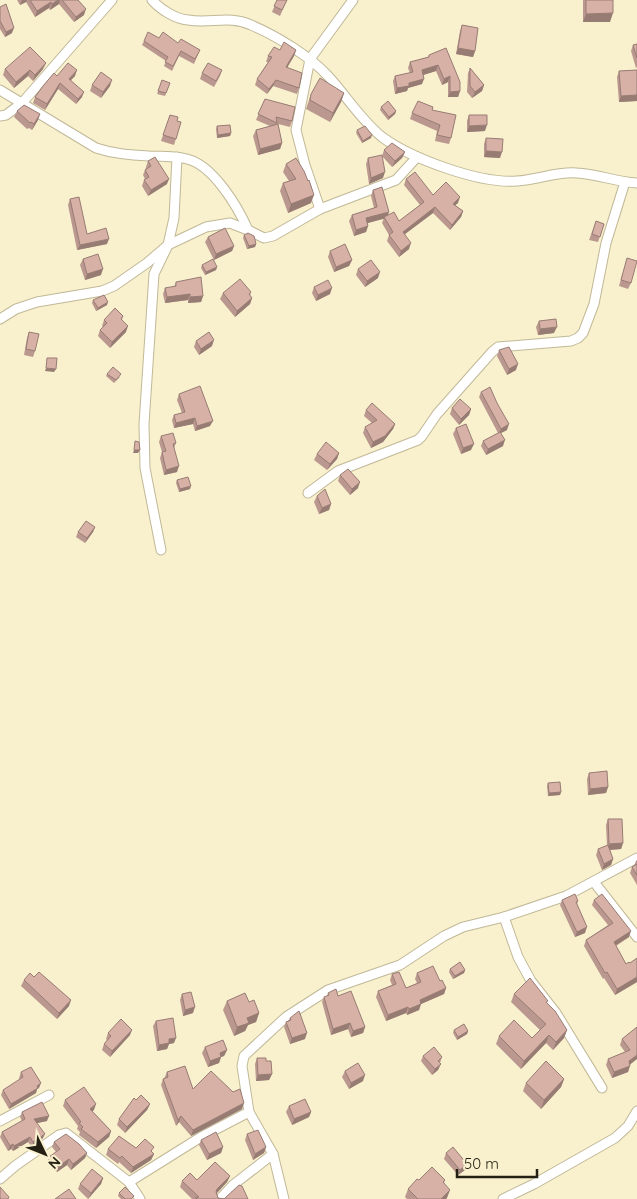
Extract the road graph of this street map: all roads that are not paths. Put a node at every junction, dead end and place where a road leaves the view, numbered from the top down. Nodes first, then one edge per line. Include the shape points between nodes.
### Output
1 (112, 0) edge
2 (152, 0) edge
3 (353, 0) edge
4 (310, 59) junction
5 (0, 90) edge
6 (22, 103) junction
7 (0, 116) edge
8 (177, 157) junction
9 (417, 157) junction
10 (625, 182) junction
11 (637, 183) edge
12 (320, 209) junction
13 (248, 230) junction
14 (168, 245) junction
15 (0, 319) edge
16 (308, 494) dead end
17 (161, 550) dead end
18 (637, 858) edge
19 (594, 882) junction
20 (504, 917) junction
21 (637, 937) edge
22 (602, 1088) dead end
23 (48, 1095) dead end
24 (637, 1111) edge
25 (249, 1112) junction
26 (0, 1121) edge
27 (273, 1154) junction
28 (0, 1179) edge
29 (129, 1182) junction
30 (140, 1199) edge
31 (220, 1199) edge
32 (284, 1199) edge
33 (502, 1199) edge

1 - 6 street
2 - 4 street via 186,20 229,19 251,24
3 - 4 street
4 - 9 street via 377,132
4 - 12 street via 296,130
5 - 6 street
6 - 7 street
6 - 8 street via 96,148 110,153
8 - 13 street via 194,161 220,182 240,211
8 - 14 street via 174,218
9 - 10 street via 479,178 516,182 577,172
9 - 12 street via 396,180
10 - 11 street
10 - 16 street via 606,243 594,304 578,338 498,347 437,414 418,440 338,471
12 - 13 street via 268,238
13 - 14 street via 230,223 206,227
14 - 15 street via 114,286 37,302
14 - 17 street via 154,274 144,424 145,468
18 - 19 street
19 - 20 street via 566,896
19 - 21 street
20 - 22 street via 518,957
20 - 25 street via 463,927 400,965 328,990 286,1017 244,1056 242,1066
23 - 26 street
24 - 33 street via 615,1138
25 - 27 street
25 - 29 street via 201,1137
27 - 31 street
27 - 32 street
28 - 29 street via 66,1133
29 - 30 street

